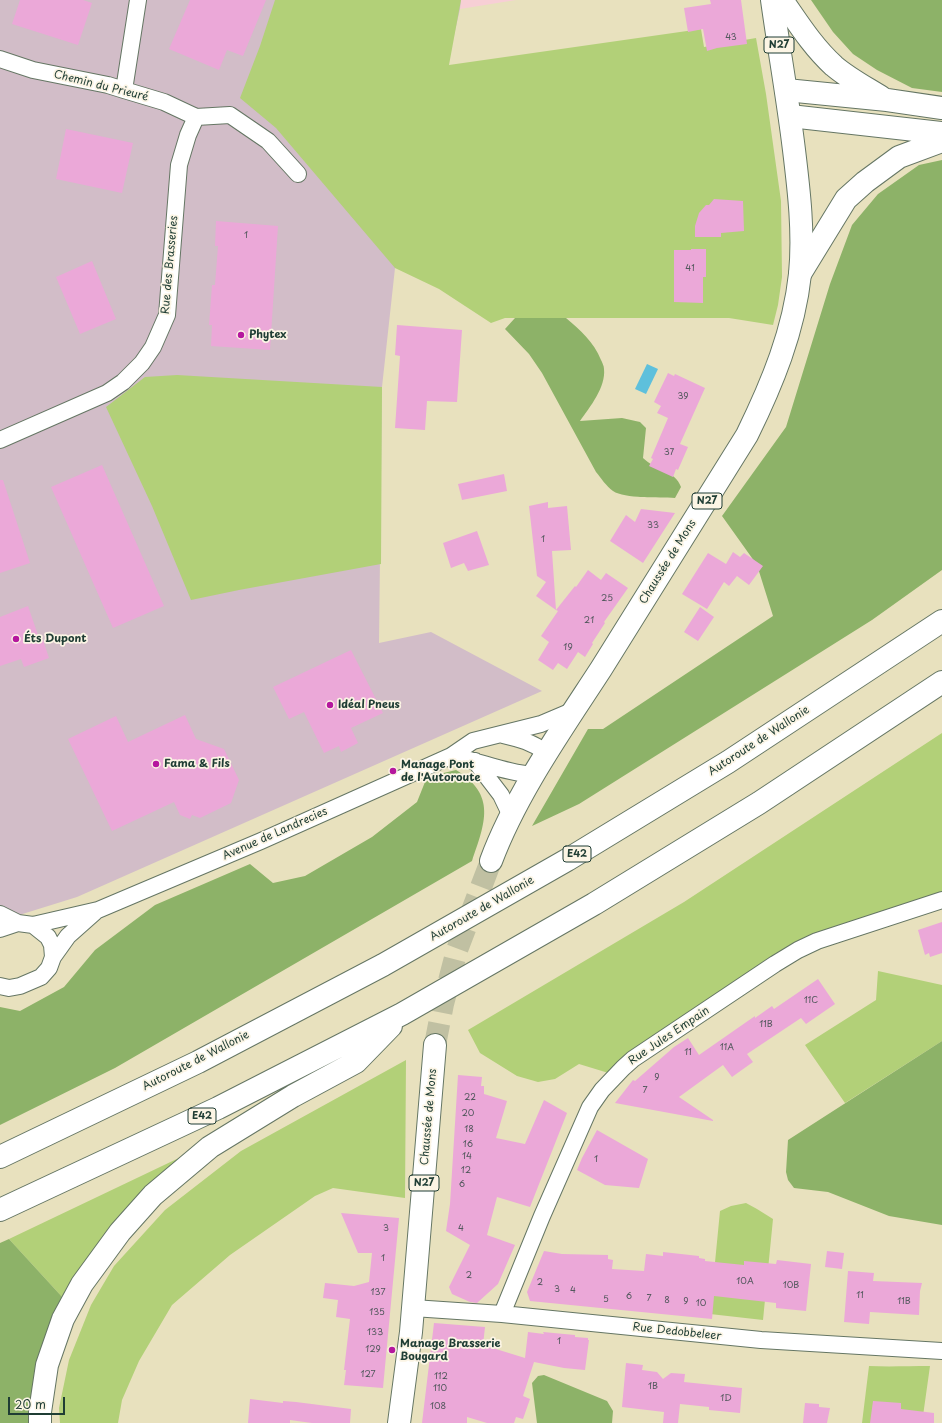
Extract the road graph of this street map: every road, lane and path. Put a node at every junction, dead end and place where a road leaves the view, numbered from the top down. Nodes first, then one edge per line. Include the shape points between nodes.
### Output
1 (138, 0) edge
2 (772, 0) edge
3 (782, 0) edge
4 (0, 59) edge
5 (124, 90) junction
6 (786, 90) junction
7 (887, 100) junction
8 (942, 108) edge
9 (790, 116) junction
10 (196, 117) junction
11 (942, 133) edge
12 (942, 141) edge
13 (298, 174) dead end
14 (800, 274) junction
15 (0, 440) edge
16 (942, 621) edge
17 (942, 682) edge
18 (574, 710) junction
19 (501, 735) junction
20 (547, 753) junction
21 (451, 756) junction
22 (475, 761) junction
23 (535, 774) junction
24 (511, 816) junction
25 (491, 861) tunnel mouth
26 (942, 900) edge
27 (98, 910) junction
28 (0, 914) edge
29 (25, 924) junction
30 (0, 929) edge
31 (53, 957) junction
32 (0, 986) edge
33 (402, 1014) junction
34 (435, 1045) tunnel mouth
35 (0, 1157) edge
36 (0, 1210) edge
37 (413, 1308) junction
38 (502, 1314) junction
39 (942, 1351) edge
40 (40, 1423) edge
41 (399, 1423) edge

1 - 5 street
2 - 6 main road, N27
3 - 7 main road via 814,44 834,66
4 - 5 street, Chemin du Prieuré via 33,70
5 - 10 street, Chemin du Prieuré via 164,102
6 - 7 main road
6 - 9 main road, N27
7 - 8 main road
9 - 11 main road
9 - 14 main road, N27 via 800,196
10 - 13 street, Chemin du Prieuré via 230,115 268,141
10 - 15 street, Rue des Brasseries via 179,166 167,315 153,347 142,363 108,393
12 - 14 main road via 899,156 864,182 846,199
14 - 18 main road, Chaussée de Mons / N27 via 782,355 768,392 747,435
16 - 35 main road, Autoroute de Wallonie / E42 via 714,770 568,860 397,957 198,1062
17 - 33 main road, E42 via 746,812 594,904
18 - 19 street, Avenue de Landrecies via 541,724
18 - 20 main road, N27
19 - 20 street, Avenue de Landrecies via 528,741
19 - 21 street, Avenue de Landrecies via 473,741
20 - 23 main road, N27
21 - 22 street
21 - 27 street, Avenue de Landrecies
22 - 23 street via 508,772
22 - 24 street via 501,795
23 - 24 main road, N27
24 - 25 main road, N27
26 - 38 street, Rue Jules Empain via 817,941 798,950 652,1046 623,1068 590,1107
27 - 29 street, Avenue de Landrecies
27 - 31 street, Avenue de Landrecies via 68,936
28 - 29 street
29 - 30 street, Avenue de Landrecies
29 - 31 street via 48,937
31 - 32 street, Avenue de Landrecies via 49,968 41,977 20,986
33 - 36 main road, E42 via 218,1108
33 - 40 main road via 356,1062 293,1096 210,1147 153,1195 120,1232 82,1284 63,1319 47,1364
34 - 37 main road, Chaussée de Mons / N27
37 - 38 street, Rue Dedobbeleer
37 - 41 main road, N27
38 - 39 street, Rue Dedobbeleer via 761,1340

